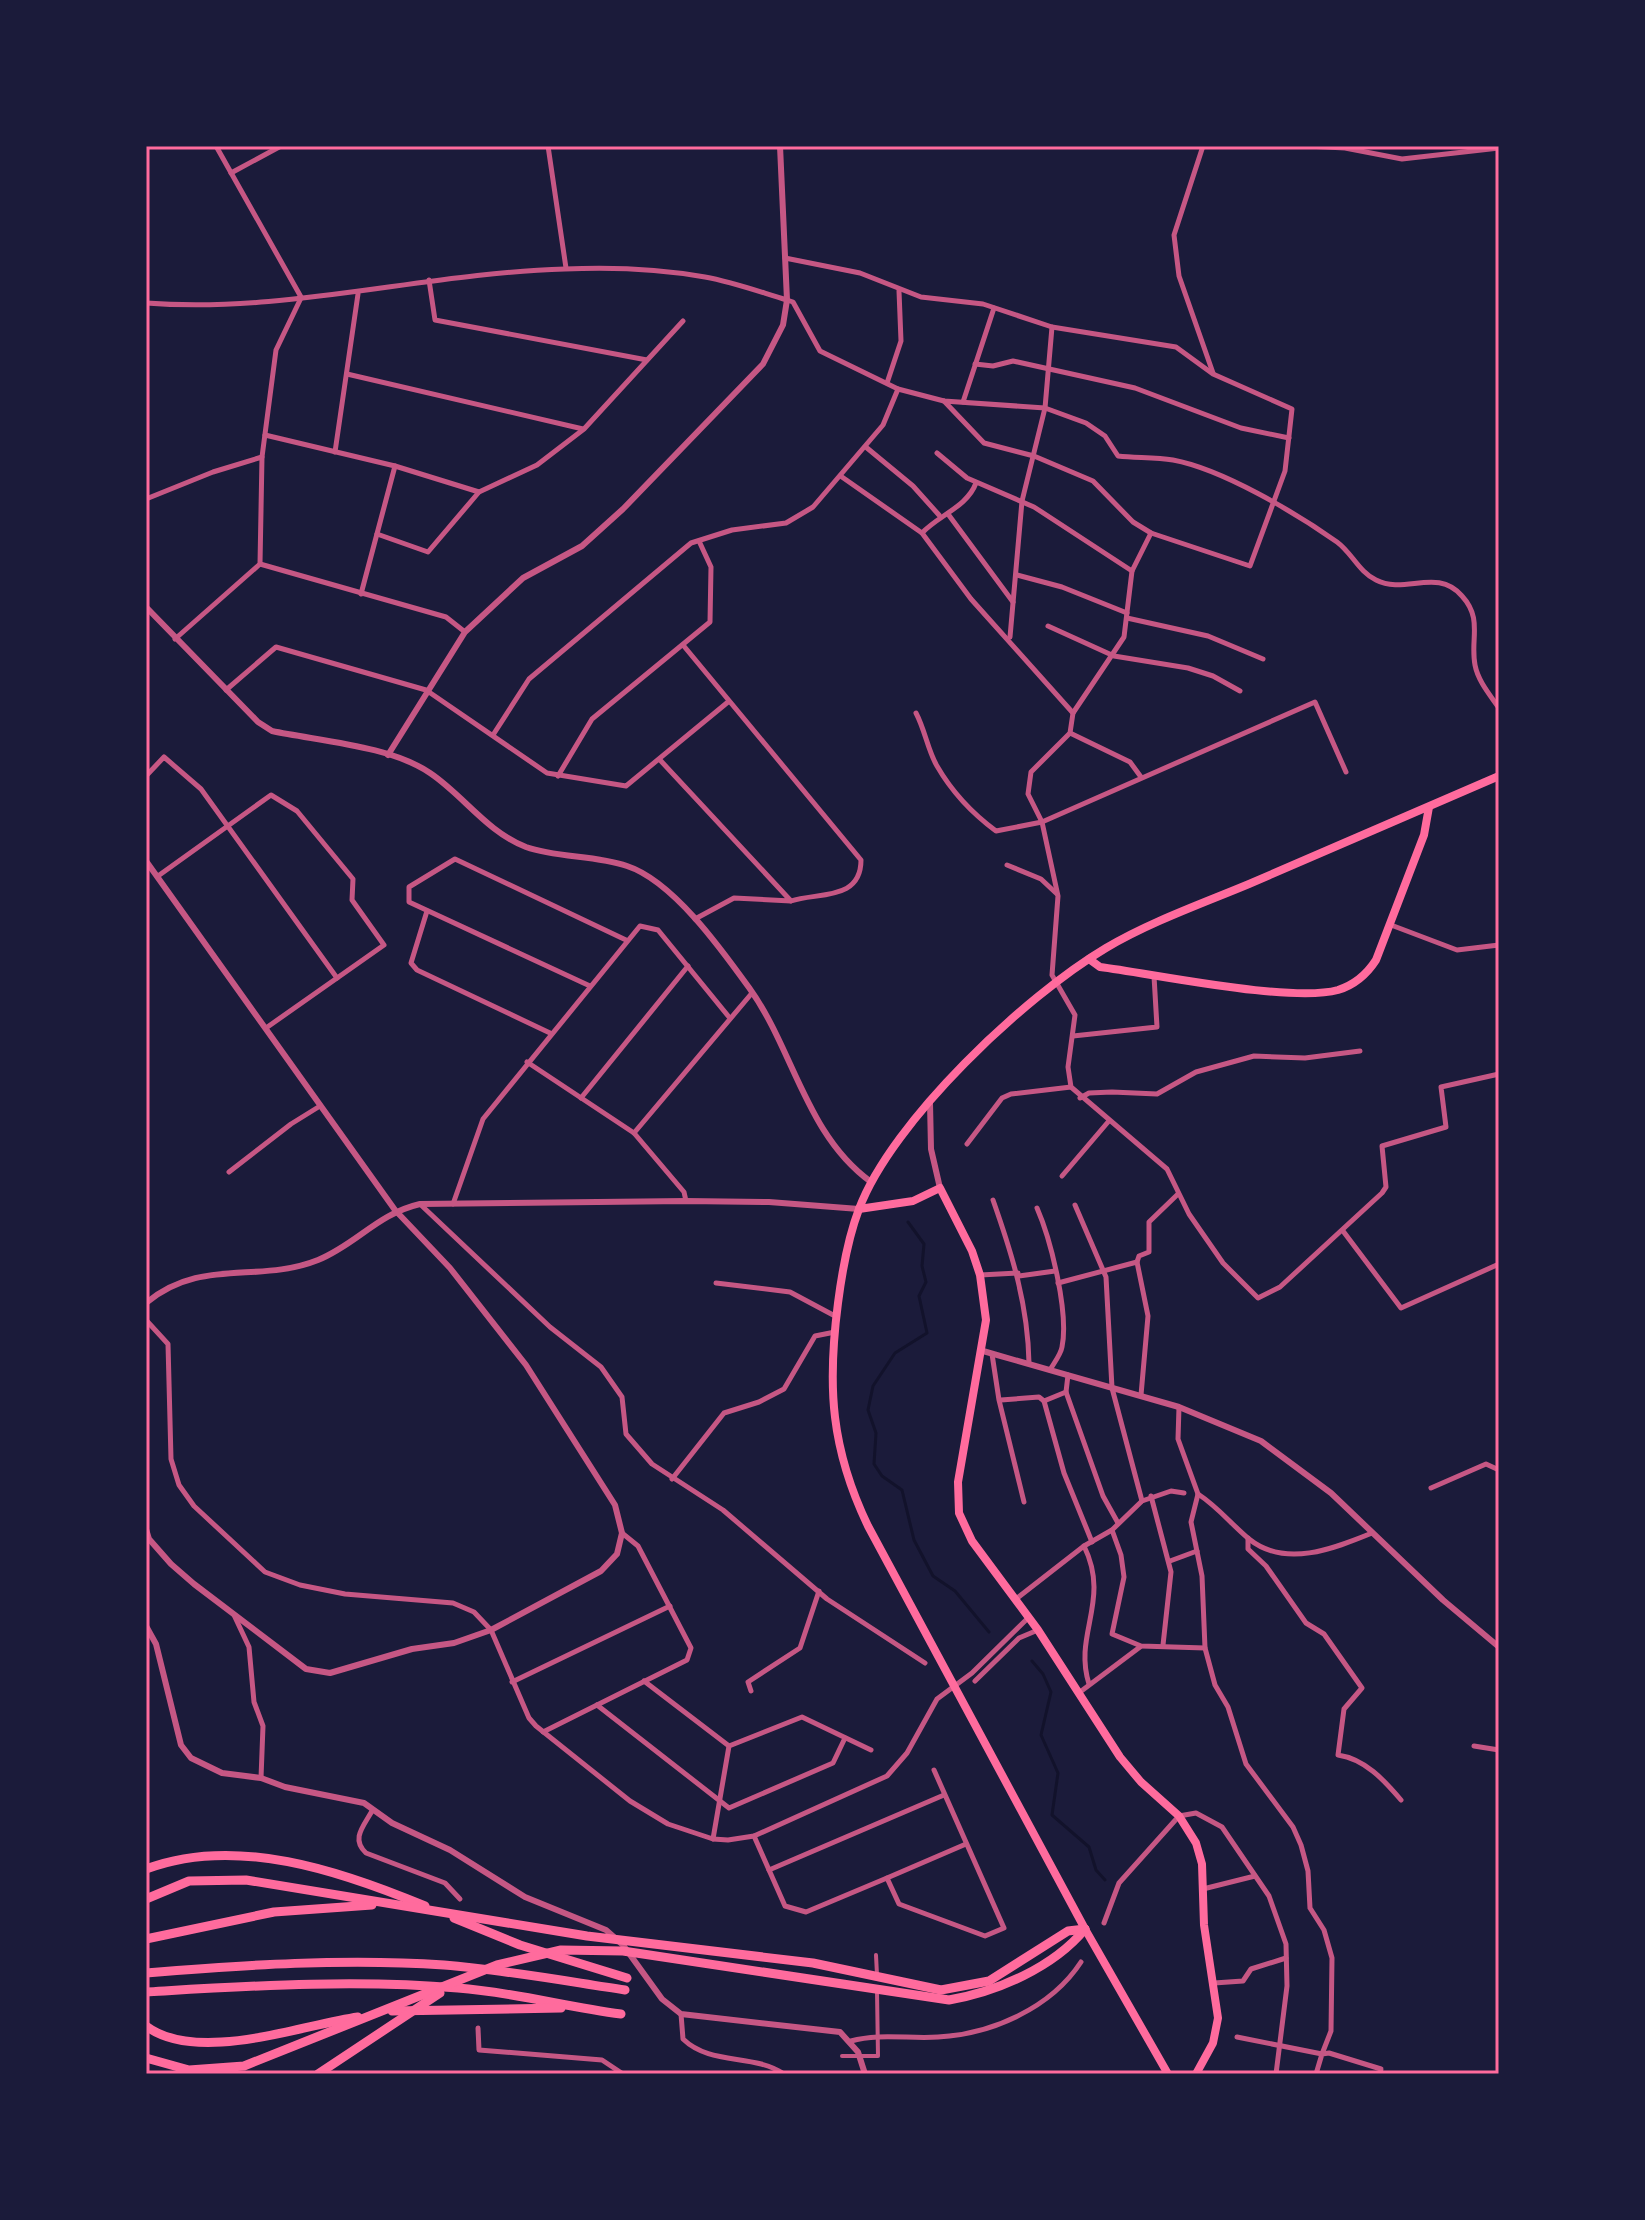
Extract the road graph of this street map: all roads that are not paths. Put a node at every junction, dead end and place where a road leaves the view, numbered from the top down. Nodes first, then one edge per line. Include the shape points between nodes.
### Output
1 (216, 146) edge
2 (281, 146) edge
3 (548, 146) edge
4 (780, 146) edge
5 (1203, 146) edge
6 (1307, 146) edge
7 (1499, 148) edge
8 (231, 173) junction
9 (785, 258) junction
10 (566, 268) junction
11 (429, 280) junction
12 (899, 291) junction
13 (358, 294) junction
14 (301, 297) junction
15 (787, 300) junction
16 (146, 303) edge
17 (994, 308) junction
18 (683, 321) dead end
19 (1052, 327) junction
20 (647, 360) junction
21 (975, 364) junction
22 (1049, 370) junction
23 (347, 374) junction
24 (1213, 374) junction
25 (887, 383) junction
26 (898, 389) junction
27 (944, 401) junction
28 (963, 402) junction
29 (1045, 408) junction
30 (584, 429) junction
31 (265, 435) junction
32 (1289, 438) junction
33 (867, 448) junction
34 (335, 452) junction
35 (937, 453) dead end
36 (1034, 456) junction
37 (262, 457) junction
38 (395, 466) junction
39 (842, 477) junction
40 (976, 483) junction
41 (479, 492) junction
42 (146, 499) edge
43 (1022, 501) junction
44 (1272, 502) junction
45 (948, 514) junction
46 (939, 515) junction
47 (922, 533) junction
48 (1151, 533) junction
49 (377, 534) junction
50 (699, 541) junction
51 (260, 564) junction
52 (1132, 571) junction
53 (1017, 575) junction
54 (361, 594) junction
55 (1014, 603) junction
56 (146, 607) edge
57 (1127, 616) junction
58 (1048, 626) dead end
59 (465, 632) junction
60 (1009, 638) junction
61 (174, 639) junction
62 (683, 645) junction
63 (1114, 656) junction
64 (1263, 659) dead end
65 (226, 690) junction
66 (426, 690) junction
67 (1240, 691) dead end
68 (728, 702) junction
69 (1499, 708) edge
70 (916, 713) dead end
71 (1073, 713) junction
72 (1070, 733) junction
73 (493, 735) junction
74 (388, 755) junction
75 (659, 759) junction
76 (1346, 772) dead end
77 (146, 776) edge
78 (558, 776) junction
79 (1499, 776) edge
80 (1141, 777) junction
81 (1429, 807) junction
82 (1042, 822) junction
83 (228, 826) junction
84 (146, 861) edge
85 (1007, 865) dead end
86 (158, 876) junction
87 (1058, 896) junction
88 (791, 901) junction
89 (427, 911) junction
90 (694, 920) junction
91 (1391, 925) junction
92 (626, 940) junction
93 (1499, 945) edge
94 (1089, 959) junction
95 (688, 966) junction
96 (1154, 974) junction
97 (337, 978) junction
98 (1056, 982) junction
99 (590, 986) junction
100 (752, 993) junction
101 (729, 1017) junction
102 (266, 1028) junction
103 (550, 1033) junction
104 (1073, 1036) junction
105 (1360, 1051) dead end
106 (527, 1062) junction
107 (1499, 1074) edge
108 (1071, 1087) junction
109 (581, 1098) junction
110 (1080, 1098) junction
111 (930, 1103) junction
112 (320, 1106) junction
113 (1108, 1122) junction
114 (634, 1133) junction
115 (967, 1144) dead end
116 (229, 1172) dead end
117 (1062, 1176) dead end
118 (871, 1182) junction
119 (940, 1188) junction
120 (1178, 1194) junction
121 (993, 1200) dead end
122 (686, 1201) junction
123 (420, 1204) junction
124 (453, 1204) junction
125 (1075, 1205) dead end
126 (1037, 1208) dead end
127 (859, 1209) junction
128 (395, 1210) junction
129 (1343, 1231) junction
130 (1137, 1262) junction
131 (1499, 1264) edge
132 (1102, 1269) junction
133 (1055, 1271) junction
134 (1019, 1274) junction
135 (980, 1275) junction
136 (716, 1283) dead end
137 (1058, 1283) junction
138 (146, 1303) edge
139 (836, 1317) junction
140 (146, 1320) edge
141 (835, 1332) junction
142 (987, 1352) junction
143 (1029, 1363) junction
144 (1050, 1370) junction
145 (1068, 1375) junction
146 (1112, 1388) junction
147 (1066, 1392) junction
148 (1141, 1395) junction
149 (1001, 1400) junction
150 (1044, 1401) junction
151 (1179, 1407) junction
152 (1499, 1470) edge
153 (672, 1479) junction
154 (1431, 1488) dead end
155 (1184, 1493) dead end
156 (1198, 1494) junction
157 (1151, 1496) junction
158 (1142, 1501) junction
159 (1024, 1502) dead end
160 (1118, 1523) junction
161 (146, 1529) edge
162 (1112, 1530) junction
163 (622, 1533) junction
164 (1372, 1533) junction
165 (1248, 1538) junction
166 (1092, 1542) junction
167 (1084, 1546) junction
168 (1197, 1551) junction
169 (1170, 1561) junction
170 (819, 1591) junction
171 (1015, 1600) junction
172 (670, 1606) junction
173 (231, 1611) junction
174 (1029, 1617) junction
175 (146, 1626) edge
176 (491, 1630) junction
177 (1038, 1630) junction
178 (1163, 1645) junction
179 (1141, 1646) junction
180 (1499, 1647) edge
181 (1205, 1648) junction
182 (925, 1663) dead end
183 (644, 1681) junction
184 (975, 1681) dead end
185 (512, 1682) junction
186 (954, 1684) junction
187 (1089, 1684) junction
188 (751, 1691) dead end
189 (1080, 1692) junction
190 (597, 1705) junction
191 (543, 1732) junction
192 (845, 1738) junction
193 (729, 1746) junction
194 (1474, 1746) dead end
195 (871, 1750) dead end
196 (1499, 1750) edge
197 (934, 1770) dead end
198 (261, 1778) junction
199 (944, 1795) junction
200 (1401, 1800) dead end
201 (720, 1802) junction
202 (372, 1811) junction
203 (1179, 1816) junction
204 (754, 1836) junction
205 (713, 1839) junction
206 (966, 1844) junction
207 (146, 1869) edge
208 (769, 1870) junction
209 (1255, 1876) junction
210 (887, 1878) junction
211 (1203, 1889) junction
212 (146, 1899) edge
213 (460, 1899) dead end
214 (423, 1909) junction
215 (1104, 1923) dead end
216 (1085, 1929) junction
217 (146, 1939) edge
218 (876, 1955) dead end
219 (1286, 1958) junction
220 (1081, 1962) dead end
221 (146, 1973) edge
222 (627, 1978) dead end
223 (460, 1981) junction
224 (1214, 1983) junction
225 (625, 1990) dead end
226 (146, 1992) edge
227 (576, 2008) junction
228 (621, 2014) dead end
229 (681, 2014) junction
230 (146, 2026) edge
231 (478, 2028) dead end
232 (1237, 2037) dead end
233 (851, 2041) junction
234 (1282, 2044) junction
235 (1322, 2054) junction
236 (842, 2056) dead end
237 (146, 2058) edge
238 (318, 2074) edge
239 (623, 2074) edge
240 (784, 2074) edge
241 (865, 2074) edge
242 (1168, 2074) edge
243 (1196, 2074) edge
244 (1276, 2074) edge
245 (1316, 2074) edge
246 (1380, 2074) edge

1 - 8 street
2 - 8 street
3 - 10 street
4 - 9 street
5 - 24 street via 1174,235 1179,276
6 - 7 street via 1402,159
8 - 14 street
9 - 12 street via 860,273
9 - 15 street
10 - 11 street
10 - 15 street via 705,277
11 - 13 street
11 - 20 street via 435,320
12 - 17 street
12 - 25 street via 901,341
13 - 14 street
13 - 23 street
14 - 16 street via 205,307
14 - 31 street via 276,350
15 - 25 street via 820,351
15 - 59 street via 783,325 763,364 623,509 582,546 523,578
17 - 19 street
17 - 21 street
18 - 20 street
19 - 22 street
19 - 24 street via 1176,347
20 - 30 street
21 - 22 street via 1013,361
21 - 28 street
22 - 29 street
22 - 32 street via 1135,388 1241,428
23 - 30 street
23 - 34 street
24 - 32 street via 1292,409
25 - 26 street
26 - 27 street
26 - 33 street
27 - 28 street
27 - 36 street via 984,443
28 - 29 street
29 - 36 street
29 - 44 street via 1086,423 1105,436 1118,456 1174,460
30 - 41 street via 537,465
31 - 34 street
31 - 37 street
32 - 44 street via 1285,471
33 - 39 street
33 - 46 street
34 - 38 street
35 - 40 street
36 - 43 street
36 - 48 street via 1093,481
37 - 42 street
37 - 51 street
38 - 41 street
38 - 49 street
39 - 47 street
39 - 50 street via 813,507 786,523 732,530
40 - 43 street
40 - 45 street
41 - 49 street via 428,552
43 - 52 street
43 - 53 street
44 - 48 street via 1250,566
44 - 69 street via 1340,544 1378,582 1435,580 1457,591 1477,628 1476,668
45 - 46 street
45 - 55 street
46 - 47 street
47 - 60 street via 971,599
48 - 52 street
49 - 54 street
50 - 62 street via 711,567 710,622
50 - 73 street via 529,679
51 - 54 street
51 - 61 street
52 - 57 street
53 - 55 street
53 - 57 street via 1062,587
54 - 59 street via 446,617
55 - 60 street
56 - 61 street
57 - 63 street
57 - 64 street via 1208,636
58 - 63 street
59 - 66 street
60 - 71 street
61 - 65 street
62 - 68 street
62 - 78 street via 592,719
63 - 67 street via 1188,668
63 - 71 street
65 - 66 street via 276,647
65 - 74 street via 272,731
66 - 73 street
66 - 74 street
68 - 75 street
68 - 88 street via 861,860 858,877 845,891
70 - 82 street via 935,764 972,813 996,831
71 - 72 street
72 - 80 street via 1130,762
72 - 82 street via 1031,772 1028,794
73 - 78 street
74 - 90 street via 430,773 489,824 527,847 644,873
75 - 78 street via 626,786
75 - 88 street
76 - 80 street via 1315,702
77 - 83 street via 164,757 201,789
79 - 81 main road
80 - 82 street
81 - 91 main road
81 - 94 main road via 1158,923
82 - 87 street
83 - 86 street
83 - 97 street
83 - 97 street via 271,795 297,811 346,869 353,879 352,900 384,945
84 - 86 street
85 - 87 street via 1041,879
86 - 102 street
87 - 98 street via 1051,957
88 - 90 street via 734,898
89 - 92 street via 409,902 409,887 455,859
89 - 99 street
89 - 103 street via 411,963 417,970
90 - 100 street
91 - 93 street via 1457,950
91 - 96 main road via 1370,968 1352,984 1326,992
92 - 95 street via 640,926 658,930
92 - 99 street
94 - 96 main road via 1100,967
94 - 98 main road
95 - 101 street
95 - 109 street
96 - 104 street via 1157,1027
97 - 102 street
98 - 104 street via 1075,1015
98 - 111 main road
99 - 103 street
100 - 101 street
100 - 118 street via 819,1122 852,1167
101 - 114 street
102 - 112 street
103 - 106 street
104 - 108 street
105 - 110 street via 1305,1058 1264,1054 1196,1072 1157,1094 1089,1093
106 - 109 street
106 - 124 street via 483,1119
107 - 129 street via 1441,1087 1446,1127 1382,1146 1386,1187
108 - 110 street
108 - 115 street via 1002,1098
109 - 114 street
110 - 113 street
111 - 118 main road
111 - 119 street via 931,1149
112 - 116 street
112 - 128 street
113 - 117 street
113 - 120 street via 1167,1169
114 - 122 street
118 - 127 main road
119 - 127 main road via 913,1201
119 - 135 main road
120 - 129 street via 1223,1263 1258,1298 1280,1287
120 - 130 street via 1149,1222 1149,1252
121 - 134 street
122 - 124 street
122 - 127 street
123 - 124 street
123 - 128 street
123 - 153 street via 550,1327 601,1367 622,1397 630,1441
125 - 132 street
126 - 133 street
127 - 139 main road
128 - 138 street via 318,1260 293,1268 202,1274
128 - 163 street via 450,1268 526,1365 615,1505
129 - 131 street via 1401,1308
130 - 132 street
130 - 148 street via 1148,1316
132 - 137 street
132 - 146 street
133 - 134 street
133 - 137 street
134 - 135 street
134 - 143 street
135 - 142 main road
136 - 139 street via 790,1292
137 - 144 street via 1062,1348
139 - 141 main road
140 - 176 street via 168,1344 171,1459 179,1485 194,1506 265,1572 345,1594 453,1603 474,1612
141 - 153 street via 815,1336 784,1389 724,1413
141 - 186 main road via 832,1399 843,1467 868,1526
142 - 143 street
142 - 149 street
142 - 171 main road via 958,1482 959,1513 972,1541
143 - 144 street
144 - 145 street
145 - 146 street
145 - 147 street
146 - 148 street
146 - 158 street
147 - 150 street
147 - 160 street
148 - 151 street
149 - 150 street
149 - 159 street
150 - 166 street via 1064,1473
151 - 156 street via 1178,1439
151 - 164 street via 1282,1453
152 - 154 street via 1486,1464
153 - 170 street via 723,1510
155 - 157 street
156 - 165 street
156 - 168 street via 1191,1522
157 - 158 street
157 - 169 street
158 - 160 street
160 - 162 street
161 - 173 street via 171,1564
162 - 166 street
162 - 179 street via 1124,1577 1112,1634
163 - 172 street via 638,1546
163 - 176 street via 617,1554 601,1571
164 - 165 street via 1295,1555 1271,1553
164 - 180 street
165 - 200 street via 1248,1549 1306,1623 1324,1634 1362,1688 1344,1709 1338,1755 1354,1757
166 - 167 street
167 - 171 street
167 - 187 street via 1097,1581 1085,1651
168 - 169 street
168 - 181 street
169 - 178 street
170 - 182 street
170 - 188 street via 800,1648 748,1682
171 - 174 main road
172 - 183 street via 690,1654
172 - 185 street
173 - 176 street via 306,1669 330,1673
173 - 198 street via 249,1647 254,1702 263,1726
174 - 177 main road
174 - 186 street
175 - 198 street via 156,1644 181,1745 206,1768
176 - 185 street
177 - 184 street via 1019,1638
177 - 189 main road
178 - 179 street
178 - 181 street
179 - 187 street
181 - 235 street via 1246,1764 1301,1845 1310,1908 1332,1958 1331,2031
183 - 190 street
183 - 193 street
185 - 191 street via 529,1718
186 - 204 street via 927,1713 907,1753 887,1776
186 - 216 main road
187 - 189 street
189 - 203 main road via 1130,1770
190 - 191 street
190 - 201 street
191 - 205 street via 630,1801 668,1824
192 - 193 street via 802,1717
192 - 195 street
192 - 201 street via 833,1763 729,1808
193 - 201 street
194 - 196 street
197 - 199 street
198 - 202 street via 355,1800
199 - 206 street
199 - 208 street
201 - 205 street
202 - 213 street via 357,1838 366,1853 445,1883
202 - 229 street via 450,1850 525,1897 606,1930 662,1999
203 - 209 street via 1196,1813 1222,1827
203 - 211 main road via 1200,1854
203 - 215 street via 1119,1883
204 - 205 street
204 - 208 street
206 - 210 street
206 - 210 street via 1004,1928 985,1936 899,1904
207 - 222 highway via 177,1859 221,1855 335,1873 520,1945
208 - 210 street via 785,1906 806,1912
209 - 211 street
209 - 219 street via 1282,1928
211 - 224 main road
212 - 214 highway via 171,1886 208,1879
214 - 216 highway via 813,1963 941,1990 989,1981 1068,1931
214 - 217 highway via 307,1907
216 - 223 highway via 1023,1975 949,2000 623,1951 561,1950 508,1961
216 - 242 main road
218 - 236 street via 878,2056
219 - 224 street via 1251,1969 1243,1981
219 - 234 street
220 - 233 street via 1047,2000 1012,2018 940,2037
221 - 225 highway via 393,1962
223 - 237 highway via 258,2062 189,2070
223 - 238 highway
224 - 243 main road via 1216,2035
226 - 227 highway via 392,1984 500,1992
227 - 228 highway
227 - 230 highway via 398,2010 206,2045 172,2040
229 - 233 street via 825,2028
229 - 240 street via 683,2039 694,2049 768,2065
231 - 239 street via 479,2050 602,2060
232 - 234 street
233 - 241 street
234 - 235 street
234 - 244 street
235 - 245 street
235 - 246 street via 1372,2065 1381,2069

